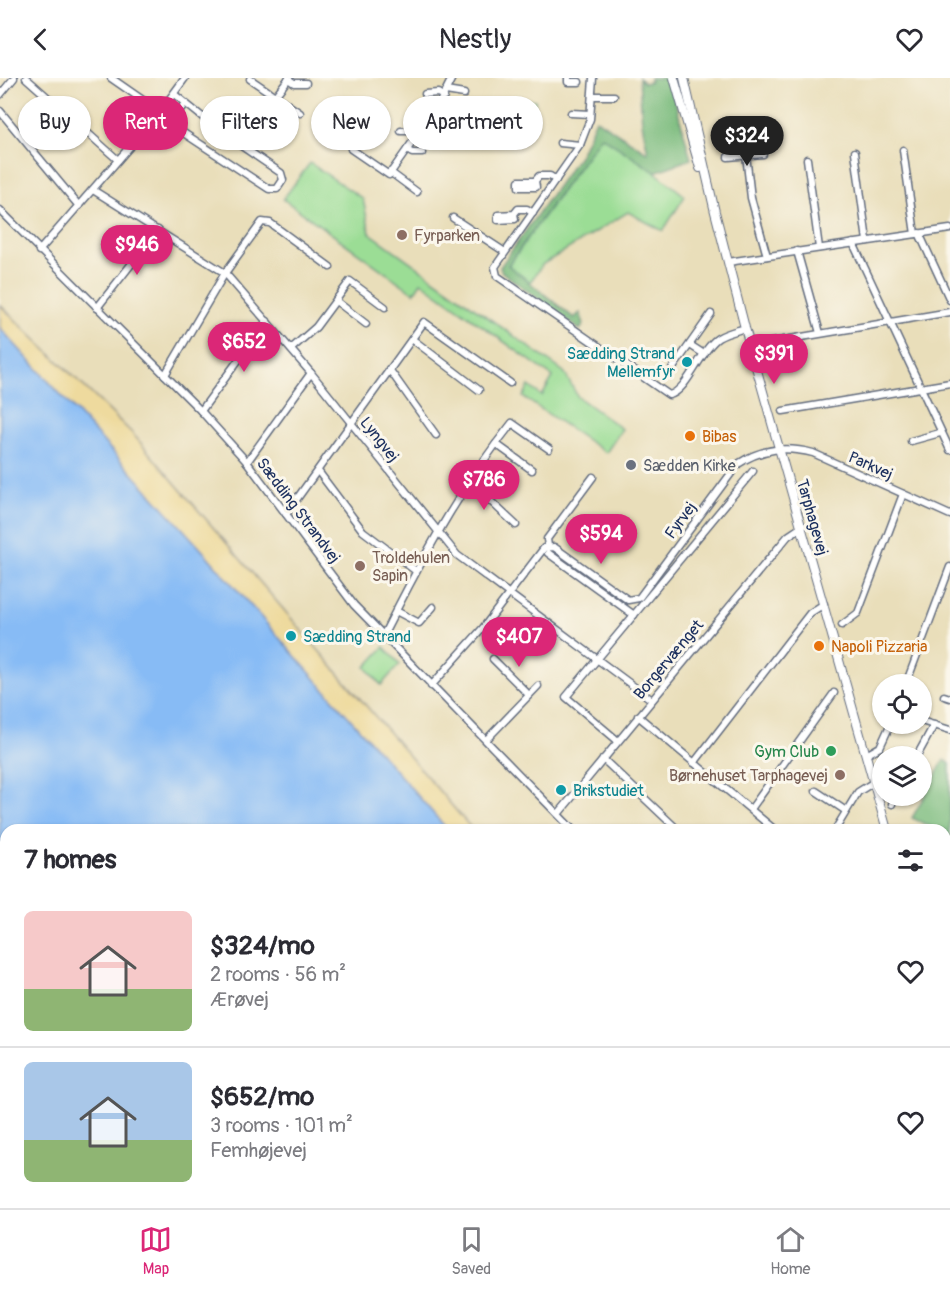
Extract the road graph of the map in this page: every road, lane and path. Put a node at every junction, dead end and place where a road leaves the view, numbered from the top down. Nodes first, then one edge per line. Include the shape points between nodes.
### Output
1 (14, 78) edge
2 (26, 78) edge
3 (111, 78) edge
4 (185, 78) edge
5 (452, 78) edge
6 (568, 78) edge
7 (593, 78) edge
8 (674, 78) edge
9 (684, 78) edge
10 (250, 79) edge
11 (288, 79) edge
12 (579, 82) dead end
13 (306, 83) dead end
14 (174, 94) joint
15 (425, 94) dead end
16 (445, 94) junction
17 (464, 94) dead end
18 (0, 95) edge
19 (137, 96) edge
20 (176, 96) edge
21 (275, 96) joint
22 (592, 96) junction
23 (614, 96) dead end
24 (185, 103) joint
25 (0, 111) edge
26 (571, 113) dead end
27 (590, 114) junction
28 (560, 143) dead end
29 (580, 145) junction
30 (127, 150) edge
31 (352, 150) edge
32 (407, 150) joint
33 (903, 150) dead end
34 (855, 152) dead end
35 (422, 153) dead end
36 (763, 154) dead end
37 (746, 155) junction
38 (728, 157) dead end
39 (807, 159) dead end
40 (118, 160) junction
41 (390, 172) junction
42 (556, 180) junction
43 (535, 181) dead end
44 (93, 190) junction
45 (417, 192) dead end
46 (79, 206) junction
47 (0, 210) edge
48 (715, 212) junction
49 (533, 213) junction
50 (514, 214) dead end
51 (453, 218) dead end
52 (950, 229) edge
53 (158, 230) junction
54 (917, 234) junction
55 (867, 241) junction
56 (853, 243) junction
57 (819, 248) junction
58 (39, 251) junction
59 (797, 251) junction
60 (505, 252) junction
61 (767, 256) junction
62 (728, 262) junction
63 (330, 267) dead end
64 (225, 273) junction
65 (950, 300) edge
66 (336, 301) junction
67 (385, 307) dead end
68 (98, 308) junction
69 (950, 312) edge
70 (711, 314) dead end
71 (267, 321) junction
72 (889, 322) junction
73 (366, 324) dead end
74 (745, 328) junction
75 (820, 333) junction
76 (412, 339) junction
77 (766, 343) dead end
78 (690, 345) junction
79 (291, 349) junction
80 (704, 354) junction
81 (389, 369) junction
82 (311, 373) junction
83 (165, 375) junction
84 (668, 375) dead end
85 (510, 383) dead end
86 (950, 383) edge
87 (919, 388) junction
88 (479, 390) dead end
89 (201, 411) junction
90 (783, 411) dead end
91 (351, 423) junction
92 (940, 432) junction
93 (436, 435) dead end
94 (911, 441) dead end
95 (496, 444) junction
96 (549, 449) dead end
97 (779, 449) junction
98 (950, 450) edge
99 (247, 462) junction
100 (532, 470) dead end
101 (318, 471) junction
102 (753, 471) dead end
103 (730, 475) junction
104 (593, 477) dead end
105 (468, 480) junction
106 (741, 485) junction
107 (903, 494) junction
108 (286, 514) junction
109 (950, 515) edge
110 (516, 525) dead end
111 (802, 526) junction
112 (436, 533) junction
113 (548, 549) junction
114 (567, 555) junction
115 (561, 562) junction
116 (950, 567) edge
117 (416, 571) junction
118 (507, 595) junction
119 (824, 604) junction
120 (433, 607) dead end
121 (396, 611) junction
122 (634, 615) junction
123 (842, 625) dead end
124 (383, 636) junction
125 (493, 659) dead end
126 (597, 659) junction
127 (910, 674) edge
128 (431, 686) junction
129 (537, 686) dead end
130 (834, 693) dead end
131 (529, 695) junction
132 (652, 700) junction
133 (639, 716) junction
134 (934, 725) joint
135 (950, 730) edge
136 (886, 734) edge
137 (486, 740) junction
138 (618, 741) junction
139 (922, 746) edge
140 (866, 755) junction
141 (603, 759) junction
142 (694, 763) junction
143 (872, 775) edge
144 (872, 783) edge
145 (816, 791) dead end
146 (880, 806) edge
147 (750, 809) junction
148 (846, 811) junction
149 (559, 813) junction
150 (568, 824) edge
151 (672, 824) edge
152 (768, 824) edge
153 (838, 824) edge
154 (885, 824) edge

1 - 18 street
2 - 40 street
3 - 19 street
4 - 14 street
5 - 16 street
6 - 12 street via 568,82
7 - 22 street
8 - 48 main road, Tarphagevej
9 - 48 main road, Tarphagevej
10 - 21 street
11 - 13 street
11 - 21 street
14 - 20 street
15 - 16 street
16 - 17 street
22 - 23 street
22 - 27 street
24 - 24 street via 281,173 283,180 277,189 269,189 176,128 174,118
25 - 46 street
26 - 27 street
27 - 29 street
28 - 29 street
29 - 42 street
30 - 40 street
31 - 41 street via 389,175
32 - 35 street
32 - 41 street
33 - 54 street
34 - 55 street
36 - 37 street
37 - 38 street
37 - 61 street via 751,198
39 - 57 street
40 - 44 street
41 - 45 street
42 - 43 street via 539,176
42 - 49 street
44 - 46 street
44 - 53 street, Lyngvej
46 - 58 street
47 - 58 street, Sædding Strandvej
48 - 62 main road, Tarphagevej
49 - 50 street via 518,209
49 - 60 street
51 - 60 street
52 - 54 street
53 - 64 street, Lyngvej
53 - 68 street
54 - 55 street
54 - 65 street
55 - 56 street
56 - 57 street
56 - 72 street
57 - 59 street
58 - 68 street, Sædding Strandvej
59 - 61 street
59 - 75 street
60 - 80 street via 495,267 497,276 665,394 678,391
61 - 62 street
62 - 74 main road, Tarphagevej
63 - 64 street via 265,221
64 - 71 street, Lyngvej
64 - 83 street
66 - 67 street via 350,281
66 - 73 street
66 - 79 street via 316,327
68 - 83 street, Sædding Strandvej
69 - 72 street
70 - 78 street
71 - 79 street, Lyngvej
71 - 89 street
72 - 75 street
72 - 87 street
74 - 80 street via 719,337
74 - 97 main road, Tarphagevej
75 - 77 street
76 - 81 street
76 - 85 street via 424,322
76 - 88 street
78 - 80 street
78 - 84 street
79 - 82 street, Lyngvej
81 - 91 street
81 - 93 street
82 - 91 street, Lyngvej
82 - 99 street
83 - 89 street, Sædding Strandvej
86 - 87 street
87 - 90 street
87 - 92 street
89 - 99 street, Sædding Strandvej
91 - 101 street
91 - 112 street, Lyngvej
92 - 94 street
92 - 98 street
95 - 96 street via 512,423
95 - 100 street
95 - 105 street
97 - 103 street, Fyrvej via 751,456
97 - 107 street, Parkvej via 813,453
97 - 111 main road, Tarphagevej
99 - 108 street, Sædding Strandvej
101 - 108 street
101 - 117 street via 363,531
102 - 106 street
103 - 106 street
103 - 114 street, Fyrvej via 636,600 628,600
104 - 113 street via 548,539
105 - 110 street
105 - 112 street
106 - 122 street
107 - 109 street, Parkvej
107 - 123 street via 858,613
108 - 124 street, Sædding Strandvej via 354,605
111 - 119 main road, Tarphagevej
111 - 132 street, Borgervænget via 788,536
112 - 117 street
112 - 118 street, Lyngvej via 469,567
113 - 114 street, Fyrvej via 554,547
113 - 115 street
113 - 118 street via 542,550
114 - 115 street
115 - 122 street
116 - 127 street
117 - 121 street
118 - 126 street, Lyngvej
118 - 128 street
119 - 140 main road, Tarphagevej
119 - 142 street via 810,613
120 - 121 street via 419,623
121 - 124 street
122 - 126 street
124 - 128 street, Sædding Strandvej
125 - 131 street
126 - 132 street, Lyngvej
126 - 138 street via 566,697
128 - 137 street, Sædding Strandvej
129 - 131 street
130 - 147 street
131 - 137 street
132 - 133 street, Borgervænget
133 - 138 street, Borgervænget
133 - 142 street
134 - 135 street
134 - 139 street
136 - 140 street via 880,747
137 - 149 street, Sædding Strandvej
138 - 141 street, Borgervænget
140 - 143 main road, Tarphagevej
141 - 149 street, Borgervænget
141 - 151 street
142 - 147 street
144 - 148 street via 858,792
145 - 148 street
146 - 154 main road, Tarphagevej
147 - 152 street
148 - 153 street
149 - 150 street, Sædding Strandvej

